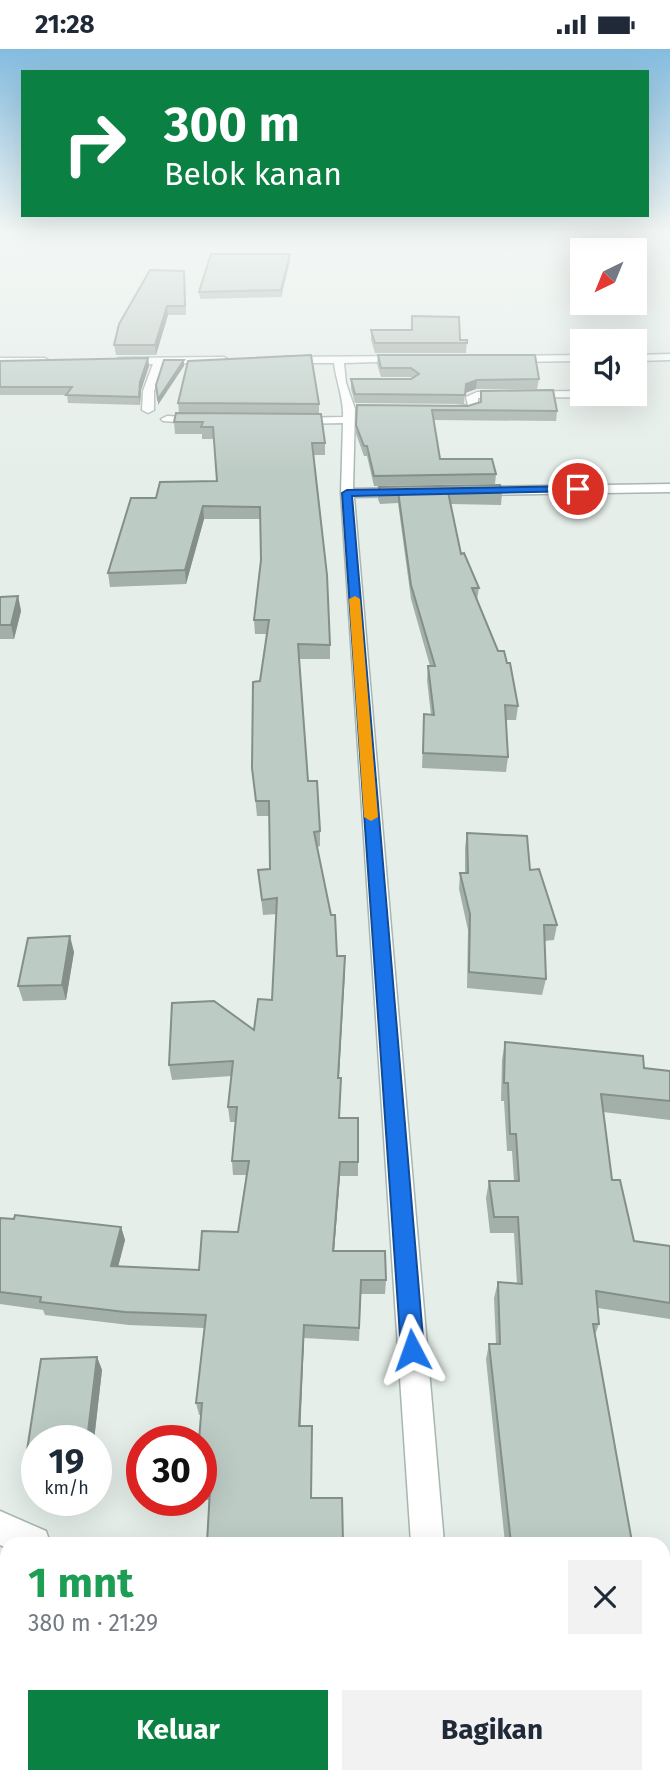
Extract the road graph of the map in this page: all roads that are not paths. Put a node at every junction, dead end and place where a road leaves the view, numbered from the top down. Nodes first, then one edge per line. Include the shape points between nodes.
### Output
1 (670, 357) edge
2 (570, 358) edge
3 (647, 358) edge
4 (340, 359) junction
5 (420, 359) edge
6 (501, 359) edge
7 (240, 360) edge
8 (277, 360) edge
9 (0, 361) edge
10 (63, 361) edge
11 (112, 361) edge
12 (159, 361) junction
13 (570, 394) edge
14 (148, 410) dead end
15 (439, 410) edge
16 (353, 413) junction
17 (167, 419) dead end
18 (221, 421) edge
19 (285, 421) edge
20 (670, 488) edge
21 (458, 491) edge
22 (416, 492) edge
23 (347, 493) junction
24 (0, 1528) edge
25 (20, 1537) edge
26 (428, 1537) edge

1 - 3 street
2 - 6 street
4 - 5 street
4 - 8 street
4 - 16 street
7 - 12 street
9 - 10 street
11 - 12 street
12 - 14 street via 151,377
13 - 15 street via 477,395 471,397 474,408
16 - 19 street
16 - 23 street
17 - 18 street
20 - 21 street
22 - 23 street
23 - 26 street
24 - 25 street

